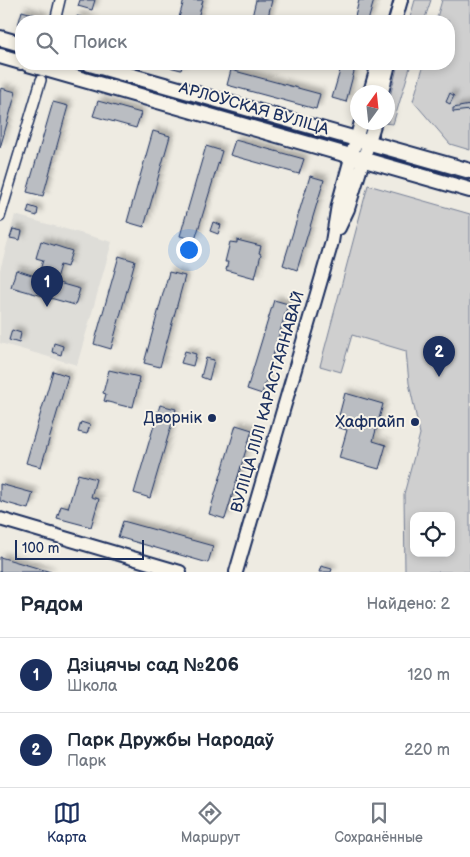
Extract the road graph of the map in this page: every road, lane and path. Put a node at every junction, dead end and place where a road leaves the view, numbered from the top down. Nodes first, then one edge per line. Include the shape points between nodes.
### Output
1 (60, 0) edge
2 (401, 0) edge
3 (56, 15) edge
4 (397, 15) edge
5 (0, 38) edge
6 (15, 42) edge
7 (0, 56) edge
8 (15, 60) edge
9 (42, 70) edge
10 (111, 70) edge
11 (376, 70) edge
12 (388, 70) edge
13 (372, 85) edge
14 (384, 85) edge
15 (361, 130) edge
16 (369, 130) edge
17 (362, 141) junction
18 (357, 158) junction
19 (470, 171) edge
20 (470, 190) edge
21 (0, 216) edge
22 (0, 519) edge
23 (180, 572) edge
24 (236, 572) edge

1 - 3 street
2 - 4 main road
5 - 6 main road
7 - 8 main road
9 - 18 main road, АРЛОЎСКАЯ ВУЛІЦА
9 - 21 street
10 - 17 main road, АРЛОЎСКАЯ ВУЛІЦА
11 - 13 main road
12 - 14 main road
15 - 17 main road, ВУЛІЦА ЛІЛІ КАРАСТАЯНАВАЙ
16 - 17 main road, ВУЛІЦА ЛІЛІ КАРАСТАЯНАВАЙ
17 - 18 main road, ВУЛІЦА ЛІЛІ КАРАСТАЯНАВАЙ
17 - 19 main road, АРЛОЎСКАЯ ВУЛІЦА
18 - 20 main road, АРЛОЎСКАЯ ВУЛІЦА
18 - 24 main road, ВУЛІЦА ЛІЛІ КАРАСТАЯНАВАЙ via 338,205 332,242
22 - 23 main road

